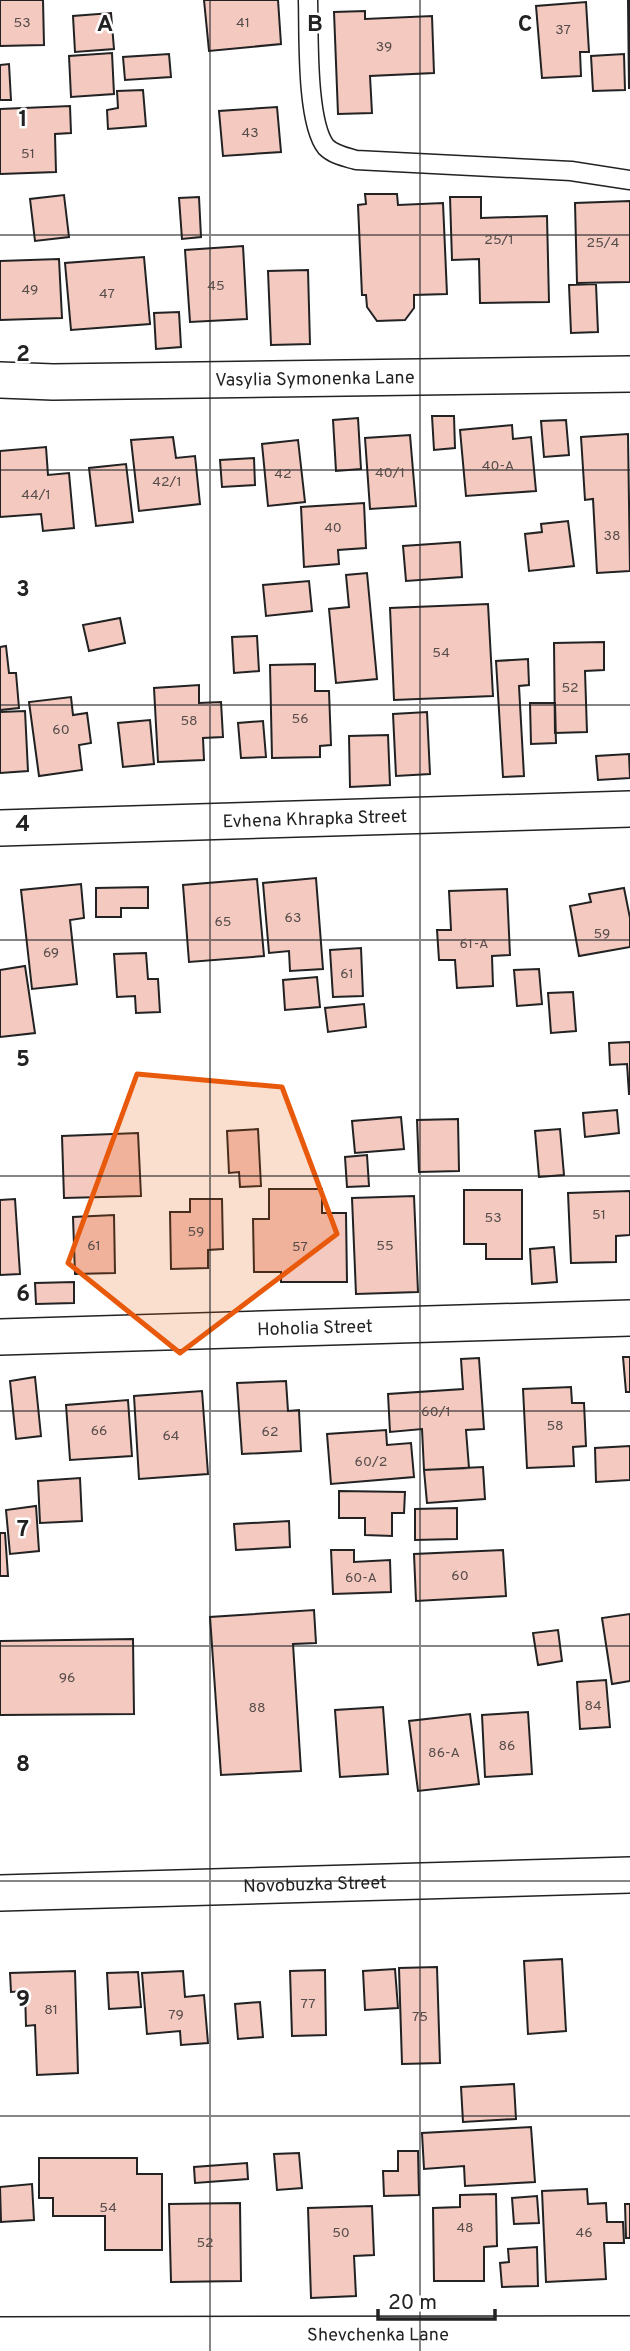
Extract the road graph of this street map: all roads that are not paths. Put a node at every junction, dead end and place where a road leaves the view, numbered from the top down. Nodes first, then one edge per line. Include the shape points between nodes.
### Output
1 (308, 0) edge
2 (630, 180) edge
3 (630, 374) edge
4 (0, 380) edge
5 (630, 809) edge
6 (0, 828) edge
7 (630, 1318) edge
8 (0, 1336) edge
9 (630, 1875) edge
10 (0, 1893) edge
11 (630, 2334) edge
12 (0, 2335) edge

1 - 2 lane via 317,129 327,147 340,156
3 - 4 street, Vasylia Symonenka Lane
5 - 6 street, Evhena Khrapka Street
7 - 8 street, Hoholia Street
9 - 10 street, Novobuzka Street
11 - 12 street, Shevchenka Lane

